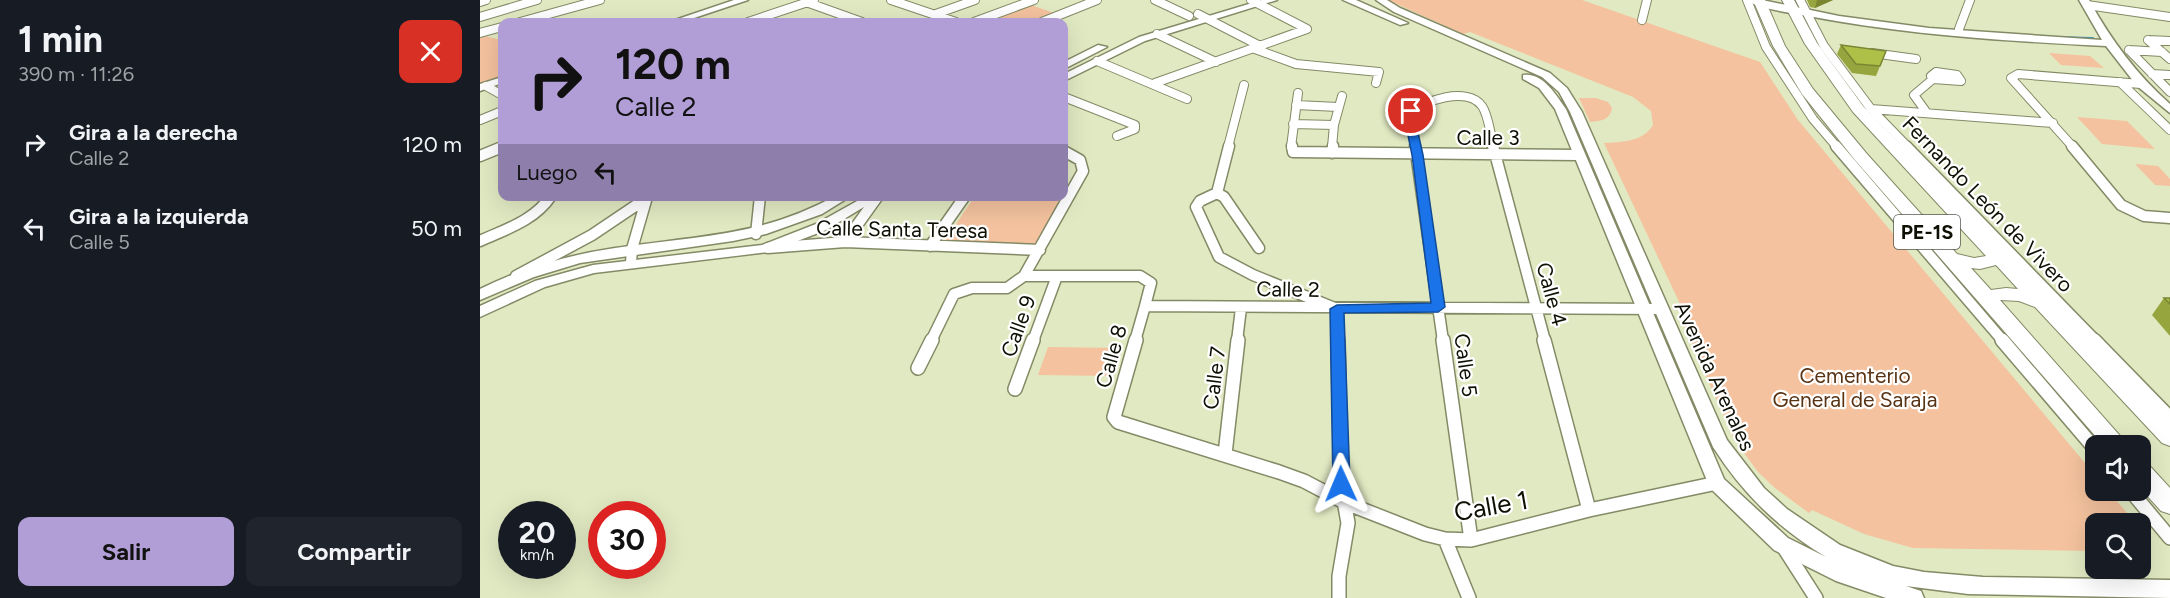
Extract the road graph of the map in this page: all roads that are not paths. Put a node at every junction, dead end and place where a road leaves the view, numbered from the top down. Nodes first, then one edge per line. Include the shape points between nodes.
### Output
1 (486, 0) edge
2 (537, 0) edge
3 (600, 0) edge
4 (743, 0) edge
5 (891, 0) edge
6 (975, 0) edge
7 (1034, 0) edge
8 (1097, 0) edge
9 (1155, 0) edge
10 (1244, 0) edge
11 (1272, 0) edge
12 (1349, 0) edge
13 (1381, 0) edge
14 (1647, 0) edge
15 (1757, 0) edge
16 (1970, 0) edge
17 (807, 1) edge
18 (480, 2) edge
19 (1254, 2) edge
20 (2085, 3) edge
21 (1797, 6) edge
22 (933, 15) junction
23 (1193, 15) junction
24 (480, 17) edge
25 (2170, 17) edge
26 (535, 18) edge
27 (687, 18) edge
28 (760, 18) edge
29 (852, 18) edge
30 (943, 18) edge
31 (985, 18) edge
32 (1052, 18) edge
33 (1208, 19) junction
34 (1642, 20) dead end
35 (1862, 21) junction
36 (498, 28) edge
37 (1959, 29) junction
38 (480, 33) edge
39 (1157, 34) junction
40 (2107, 39) junction
41 (2170, 41) edge
42 (1258, 48) junction
43 (1866, 52) edge
44 (2162, 52) junction
45 (1916, 59) dead end
46 (2170, 59) edge
47 (1097, 61) junction
48 (1216, 62) junction
49 (1068, 64) edge
50 (2152, 74) junction
51 (2170, 75) edge
52 (1068, 76) edge
53 (1933, 79) dead end
54 (498, 81) edge
55 (2120, 82) junction
56 (1155, 83) junction
57 (1376, 83) dead end
58 (2141, 84) junction
59 (1244, 85) dead end
60 (483, 87) edge
61 (2170, 92) edge
62 (498, 93) edge
63 (1298, 93) dead end
64 (1342, 96) dead end
65 (1466, 96) joint
66 (1068, 99) edge
67 (1187, 99) dead end
68 (1296, 105) junction
69 (2167, 105) edge
70 (1338, 107) junction
71 (1870, 109) junction
72 (498, 113) edge
73 (1927, 113) junction
74 (480, 120) edge
75 (2053, 123) junction
76 (1293, 124) junction
77 (1334, 125) junction
78 (2170, 130) edge
79 (1117, 136) dead end
80 (498, 149) edge
81 (1068, 152) edge
82 (1332, 153) junction
83 (1418, 155) junction
84 (1495, 155) junction
85 (1579, 155) junction
86 (480, 156) edge
87 (1217, 193) junction
88 (1068, 199) edge
89 (548, 201) edge
90 (641, 201) edge
91 (646, 201) edge
92 (759, 201) edge
93 (837, 201) edge
94 (868, 201) edge
95 (874, 201) edge
96 (962, 201) edge
97 (1067, 201) edge
98 (2170, 218) edge
99 (756, 234) junction
100 (480, 241) edge
101 (845, 242) junction
102 (930, 246) junction
103 (1259, 248) dead end
104 (764, 249) junction
105 (1040, 250) junction
106 (631, 256) junction
107 (1997, 256) junction
108 (1949, 257) junction
109 (1024, 276) junction
110 (1057, 276) junction
111 (505, 282) junction
112 (480, 295) edge
113 (1988, 299) junction
114 (2043, 305) junction
115 (1145, 306) junction
116 (1438, 307) junction
117 (1241, 308) junction
118 (1536, 308) junction
119 (1337, 309) junction
120 (1644, 309) junction
121 (1661, 309) junction
122 (480, 312) edge
123 (918, 368) dead end
124 (1015, 389) dead end
125 (1114, 417) joint
126 (2170, 418) edge
127 (2108, 435) edge
128 (2085, 437) edge
129 (2170, 437) edge
130 (1224, 454) junction
131 (1717, 483) junction
132 (2151, 483) edge
133 (2139, 501) edge
134 (1346, 502) junction
135 (2170, 504) edge
136 (1589, 510) junction
137 (2170, 538) edge
138 (1445, 539) junction
139 (1471, 540) junction
140 (1782, 544) junction
141 (2170, 589) edge
142 (1340, 598) edge
143 (1469, 598) edge
144 (1816, 598) edge
145 (1914, 598) edge

1 - 18 street
2 - 24 street
3 - 26 street
4 - 27 street
5 - 22 street
6 - 22 street
7 - 31 street
8 - 32 street
9 - 23 street
10 - 23 street
11 - 19 street
12 - 85 street, Avenida Arenales via 1538,82 1560,109
13 - 121 street, Avenida Arenales via 1546,75 1563,90
14 - 34 street
15 - 21 street
15 - 108 highway, PE-1S via 1807,91
15 - 128 street via 1766,47 1813,119
16 - 37 street
17 - 28 street
17 - 29 street
19 - 33 street
19 - 42 street via 1307,29
20 - 25 street
20 - 40 street
21 - 35 street
21 - 71 street, Fernando León de Vivero
21 - 107 highway, PE-1S via 1811,44 1847,96
22 - 30 street
23 - 33 street
23 - 49 street via 1139,31
33 - 39 street
33 - 42 street
35 - 37 street
35 - 40 street via 1987,37
36 - 38 street
37 - 40 street
39 - 47 street
39 - 48 street
40 - 58 street
41 - 44 street via 2148,40
42 - 48 street
42 - 57 street via 1305,65 1380,72
43 - 45 street
44 - 46 street
44 - 50 street via 2129,50
47 - 52 street
47 - 56 street
48 - 56 street
50 - 51 street
50 - 61 street
53 - 73 street via 1914,95
54 - 60 street
55 - 58 street
55 - 75 street via 2011,76
55 - 78 street
56 - 67 street
58 - 69 street
59 - 87 street
60 - 62 street
63 - 68 street
64 - 70 street
65 - 83 street, Calle 5 via 1451,96 1411,111
65 - 84 street, Calle 4 via 1483,107
66 - 79 street via 1136,125
68 - 70 street
68 - 76 street
70 - 77 street
71 - 73 street
71 - 126 street, Fernando León de Vivero
72 - 74 street
73 - 75 street
75 - 98 street via 2121,205 2144,216
76 - 77 street
76 - 82 street, Calle 3 via 1291,150
77 - 82 street
80 - 86 street
81 - 88 street via 1084,166
82 - 83 street, Calle 3
83 - 84 street, Calle 3
83 - 116 street, Calle 5
84 - 85 street, Calle 3
84 - 118 street, Calle 4
85 - 120 street, Avenida Arenales
87 - 103 street via 1224,197
87 - 119 street via 1196,207 1219,257
89 - 100 street via 535,213
90 - 111 street via 592,235
91 - 106 street
92 - 99 street
93 - 99 street via 812,216
94 - 104 street via 821,227
95 - 101 street
96 - 102 street
97 - 105 street
99 - 106 street
101 - 102 street, Calle Santa Teresa
101 - 104 street, Calle Santa Teresa
102 - 105 street, Calle Santa Teresa
104 - 106 street
105 - 109 street
106 - 111 street via 573,260
106 - 122 street via 556,279
107 - 108 highway via 1980,263
107 - 114 highway, PE-1S
108 - 113 highway, PE-1S
109 - 110 street
109 - 123 street via 1006,289 965,288 954,294
110 - 115 street via 1140,276 1151,283
110 - 124 street, Calle 9
111 - 112 street
113 - 114 highway via 2015,294
113 - 127 highway, PE-1S
114 - 129 highway, PE-1S
115 - 117 street, Calle 2
115 - 125 street, Calle 8
116 - 118 street, Calle 2
116 - 119 street, Calle 2
116 - 139 street, Calle 5
117 - 119 street, Calle 2
117 - 130 street, Calle 7
118 - 120 street, Calle 2
118 - 136 street, Calle 4
119 - 134 street via 1341,484
120 - 121 street, Calle 2
120 - 131 street, Avenida Arenales
121 - 141 street, Avenida Arenales via 1729,458 1764,500 1823,544 1889,573 1944,584
125 - 130 street, Calle 1 via 1125,425
130 - 134 street, Calle 1 via 1304,482
131 - 136 street, Calle 1
131 - 140 street, Avenida Arenales
132 - 135 highway
133 - 137 street
134 - 138 street, Calle 1
134 - 142 street via 1348,522 1339,576
136 - 139 street, Calle 1
138 - 139 street, Calle 1
138 - 143 street
140 - 144 street
140 - 145 street, Avenida Arenales via 1844,574

